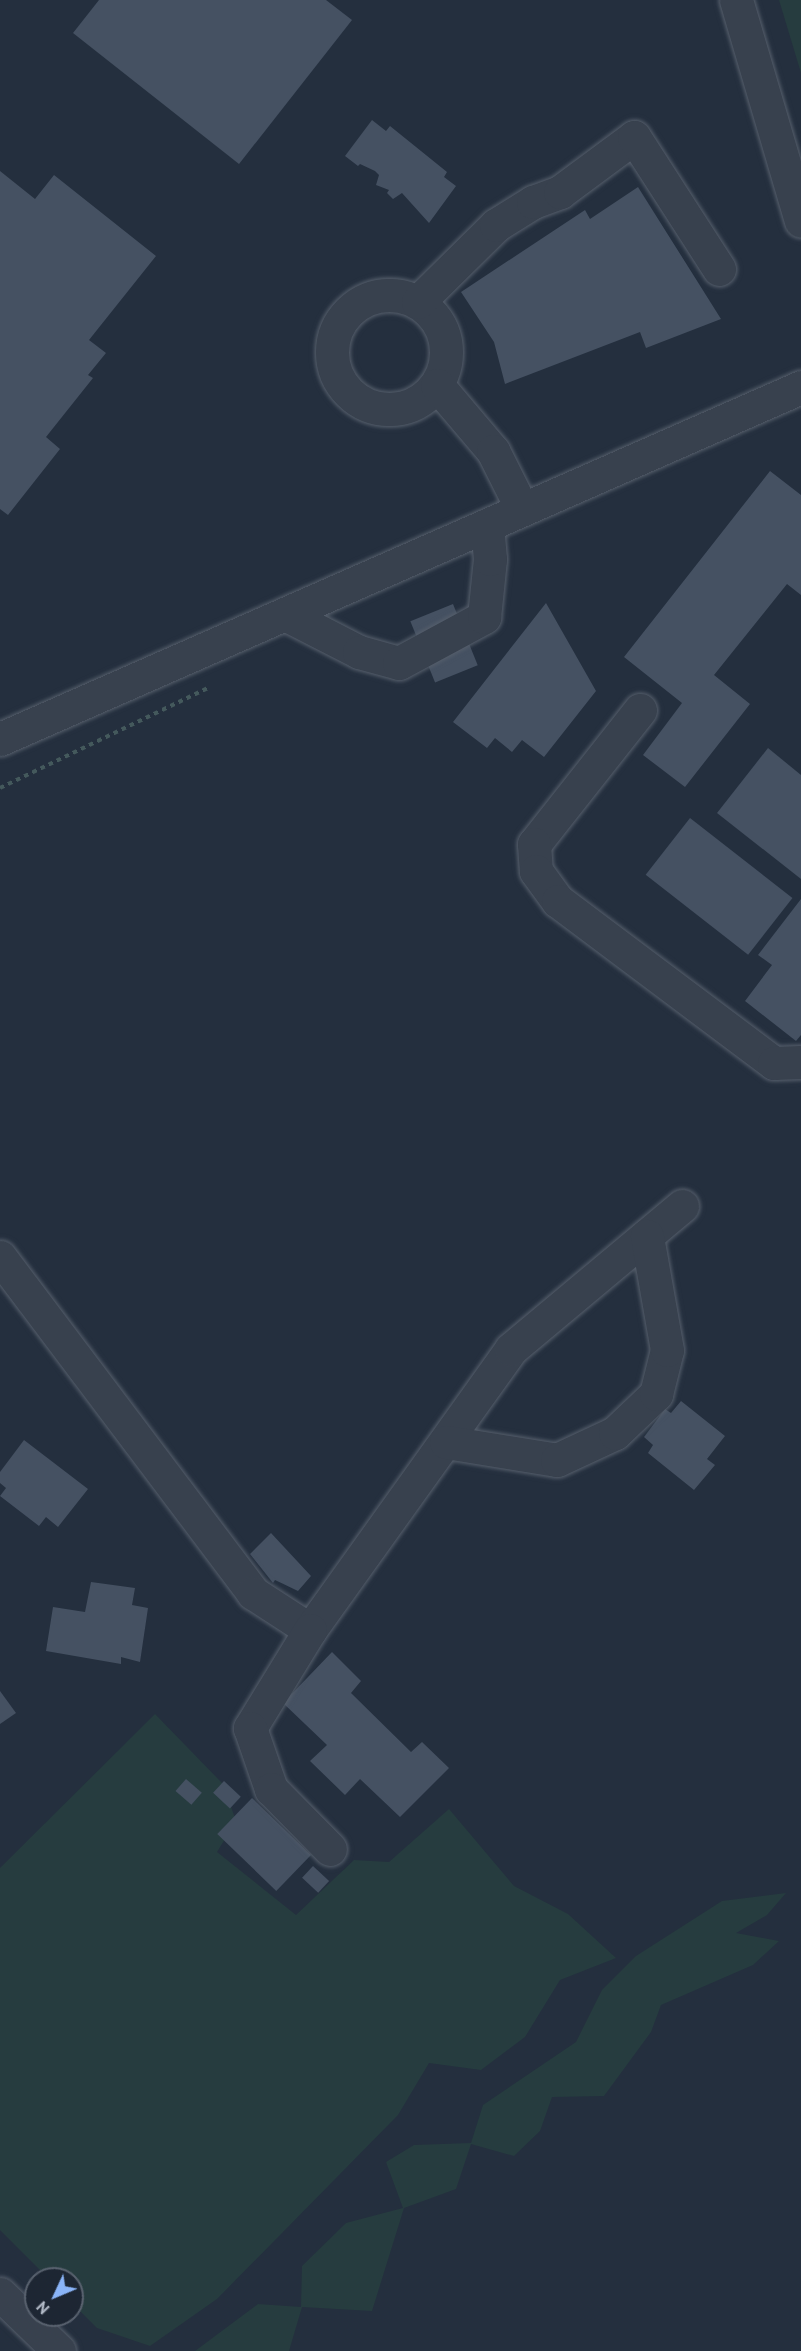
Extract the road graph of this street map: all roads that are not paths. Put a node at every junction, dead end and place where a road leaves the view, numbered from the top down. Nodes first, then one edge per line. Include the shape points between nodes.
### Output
1 (736, 0) edge
2 (801, 221) edge
3 (719, 269) dead end
4 (418, 302) junction
5 (436, 385) junction
6 (801, 387) edge
7 (522, 509) junction
8 (488, 525) junction
9 (285, 614) junction
10 (640, 710) dead end
11 (0, 739) edge
12 (801, 1062) edge
13 (682, 1206) dead end
14 (647, 1236) junction
15 (0, 1257) edge
16 (446, 1442) junction
17 (310, 1630) junction
18 (330, 1849) dead end
19 (0, 2294) edge
20 (59, 2351) edge

1 - 2 street
3 - 4 street via 634,137 560,192 533,202 496,225
4 - 5 street via 433,314 444,340 445,368
4 - 5 street via 381,295 363,300 337,326 332,364 338,381 351,396 367,406 386,410 405,408 423,399
5 - 7 street via 493,451
6 - 7 street
7 - 8 street
8 - 9 street
8 - 9 street via 490,559 484,617 399,663 359,652
9 - 11 street
10 - 12 street via 534,844 536,871 558,901 774,1063
13 - 14 street
14 - 16 street via 511,1349
14 - 16 street via 667,1350 656,1394 615,1432 556,1460
15 - 17 street via 253,1593
16 - 17 street
17 - 18 street via 250,1728 271,1789
19 - 20 street

